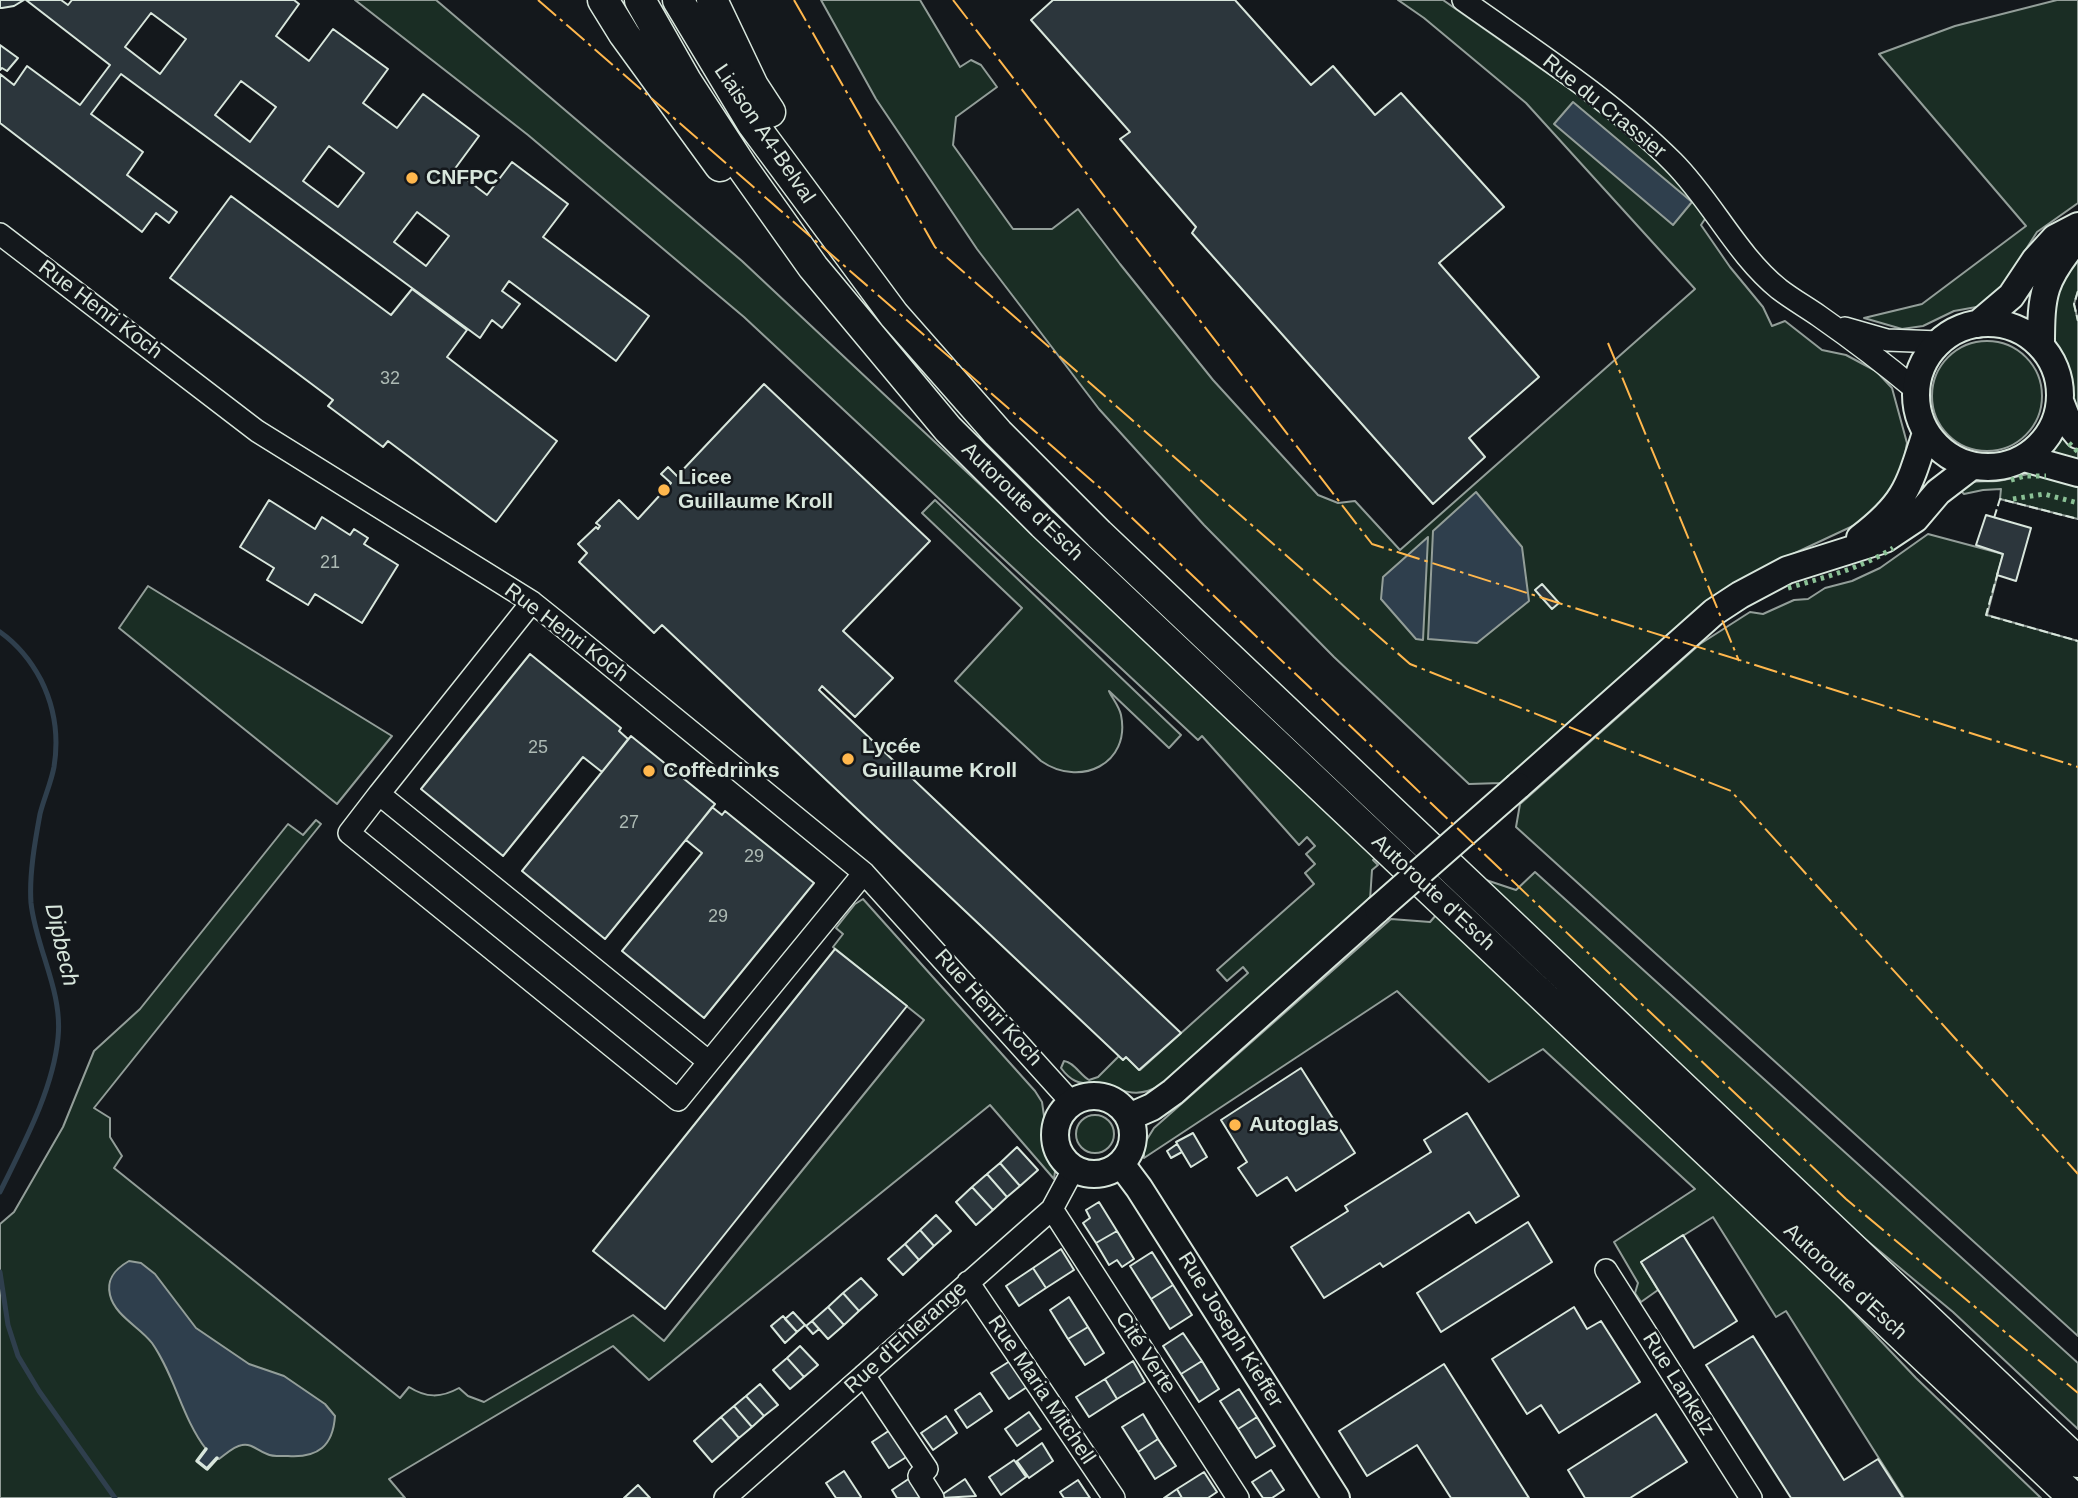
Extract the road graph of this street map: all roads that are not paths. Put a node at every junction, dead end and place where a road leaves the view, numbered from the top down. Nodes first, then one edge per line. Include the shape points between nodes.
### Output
1 (604, 0) edge
2 (640, 0) edge
3 (678, 0) edge
4 (712, 0) edge
5 (1463, 0) edge
6 (2078, 226) edge
7 (0, 234) edge
8 (2078, 238) edge
9 (855, 265) junction
10 (813, 267) junction
11 (1820, 317) junction
12 (1978, 324) junction
13 (1939, 342) junction
14 (2041, 346) junction
15 (1916, 390) junction
16 (2060, 401) junction
17 (1926, 433) junction
18 (2078, 435) edge
19 (2024, 458) junction
20 (1972, 466) junction
21 (2078, 473) edge
22 (1834, 557) junction
23 (532, 603) junction
24 (379, 794) junction
25 (864, 873) junction
26 (709, 1062) junction
27 (1072, 1102) junction
28 (1129, 1117) junction
29 (1121, 1164) junction
30 (1074, 1168) junction
31 (1052, 1209) junction
32 (1606, 1270) dead end
33 (968, 1282) junction
34 (864, 1375) junction
35 (2069, 1484) edge
36 (724, 1498) edge
37 (933, 1498) edge
38 (1114, 1498) edge
39 (1238, 1498) edge
40 (1336, 1498) edge
41 (1751, 1498) edge

1 - 10 highway via 671,101 755,213
2 - 10 highway, Liaison A4-Belval via 686,81
3 - 9 highway, Liaison A4-Belval via 752,123
4 - 9 highway via 753,86 812,177
5 - 11 street, Rue du Crassier via 1635,126 1675,164 1778,288
6 - 12 main road via 2055,238 2011,296
7 - 23 street, Rue Henri Koch via 257,431
8 - 14 main road via 2050,275 2041,304
9 - 35 highway, Autoroute d'Esch via 943,372 1058,496
10 - 35 highway, Autoroute d'Esch via 947,429 1043,524
11 - 13 street via 1887,340
11 - 15 street
12 - 13 main road
12 - 14 main road via 2001,324 2023,332
13 - 15 main road via 1927,356
14 - 16 main road via 2059,382
15 - 17 main road
16 - 18 main road
16 - 19 main road via 2042,444
17 - 20 main road via 1938,448
17 - 22 main road via 1908,488 1896,507
19 - 20 main road via 1990,468
19 - 21 main road
20 - 22 main road via 1938,492 1915,519 1885,538
22 - 28 main road, bridge via 1787,570 1714,612 1174,1092
23 - 24 street
23 - 25 street, Rue Henri Koch
24 - 26 street
24 - 26 street via 348,833 677,1100
25 - 26 street
25 - 27 street, Rue Henri Koch
27 - 28 main road via 1084,1097 1111,1099
27 - 30 main road via 1057,1123 1055,1136 1064,1160
28 - 29 main road via 1133,1142
29 - 30 main road via 1098,1174
29 - 40 main road, Rue Joseph Kieffer
30 - 31 street, Rue d'Ehlerange
31 - 33 street, Rue d'Ehlerange
31 - 39 street, Cité Verte
32 - 41 street, Rue Lankelz
33 - 34 street, Rue d'Ehlerange
33 - 38 street, Rue Maria Mitchell
34 - 36 street, Rue d'Ehlerange
34 - 37 street via 927,1469 919,1476

